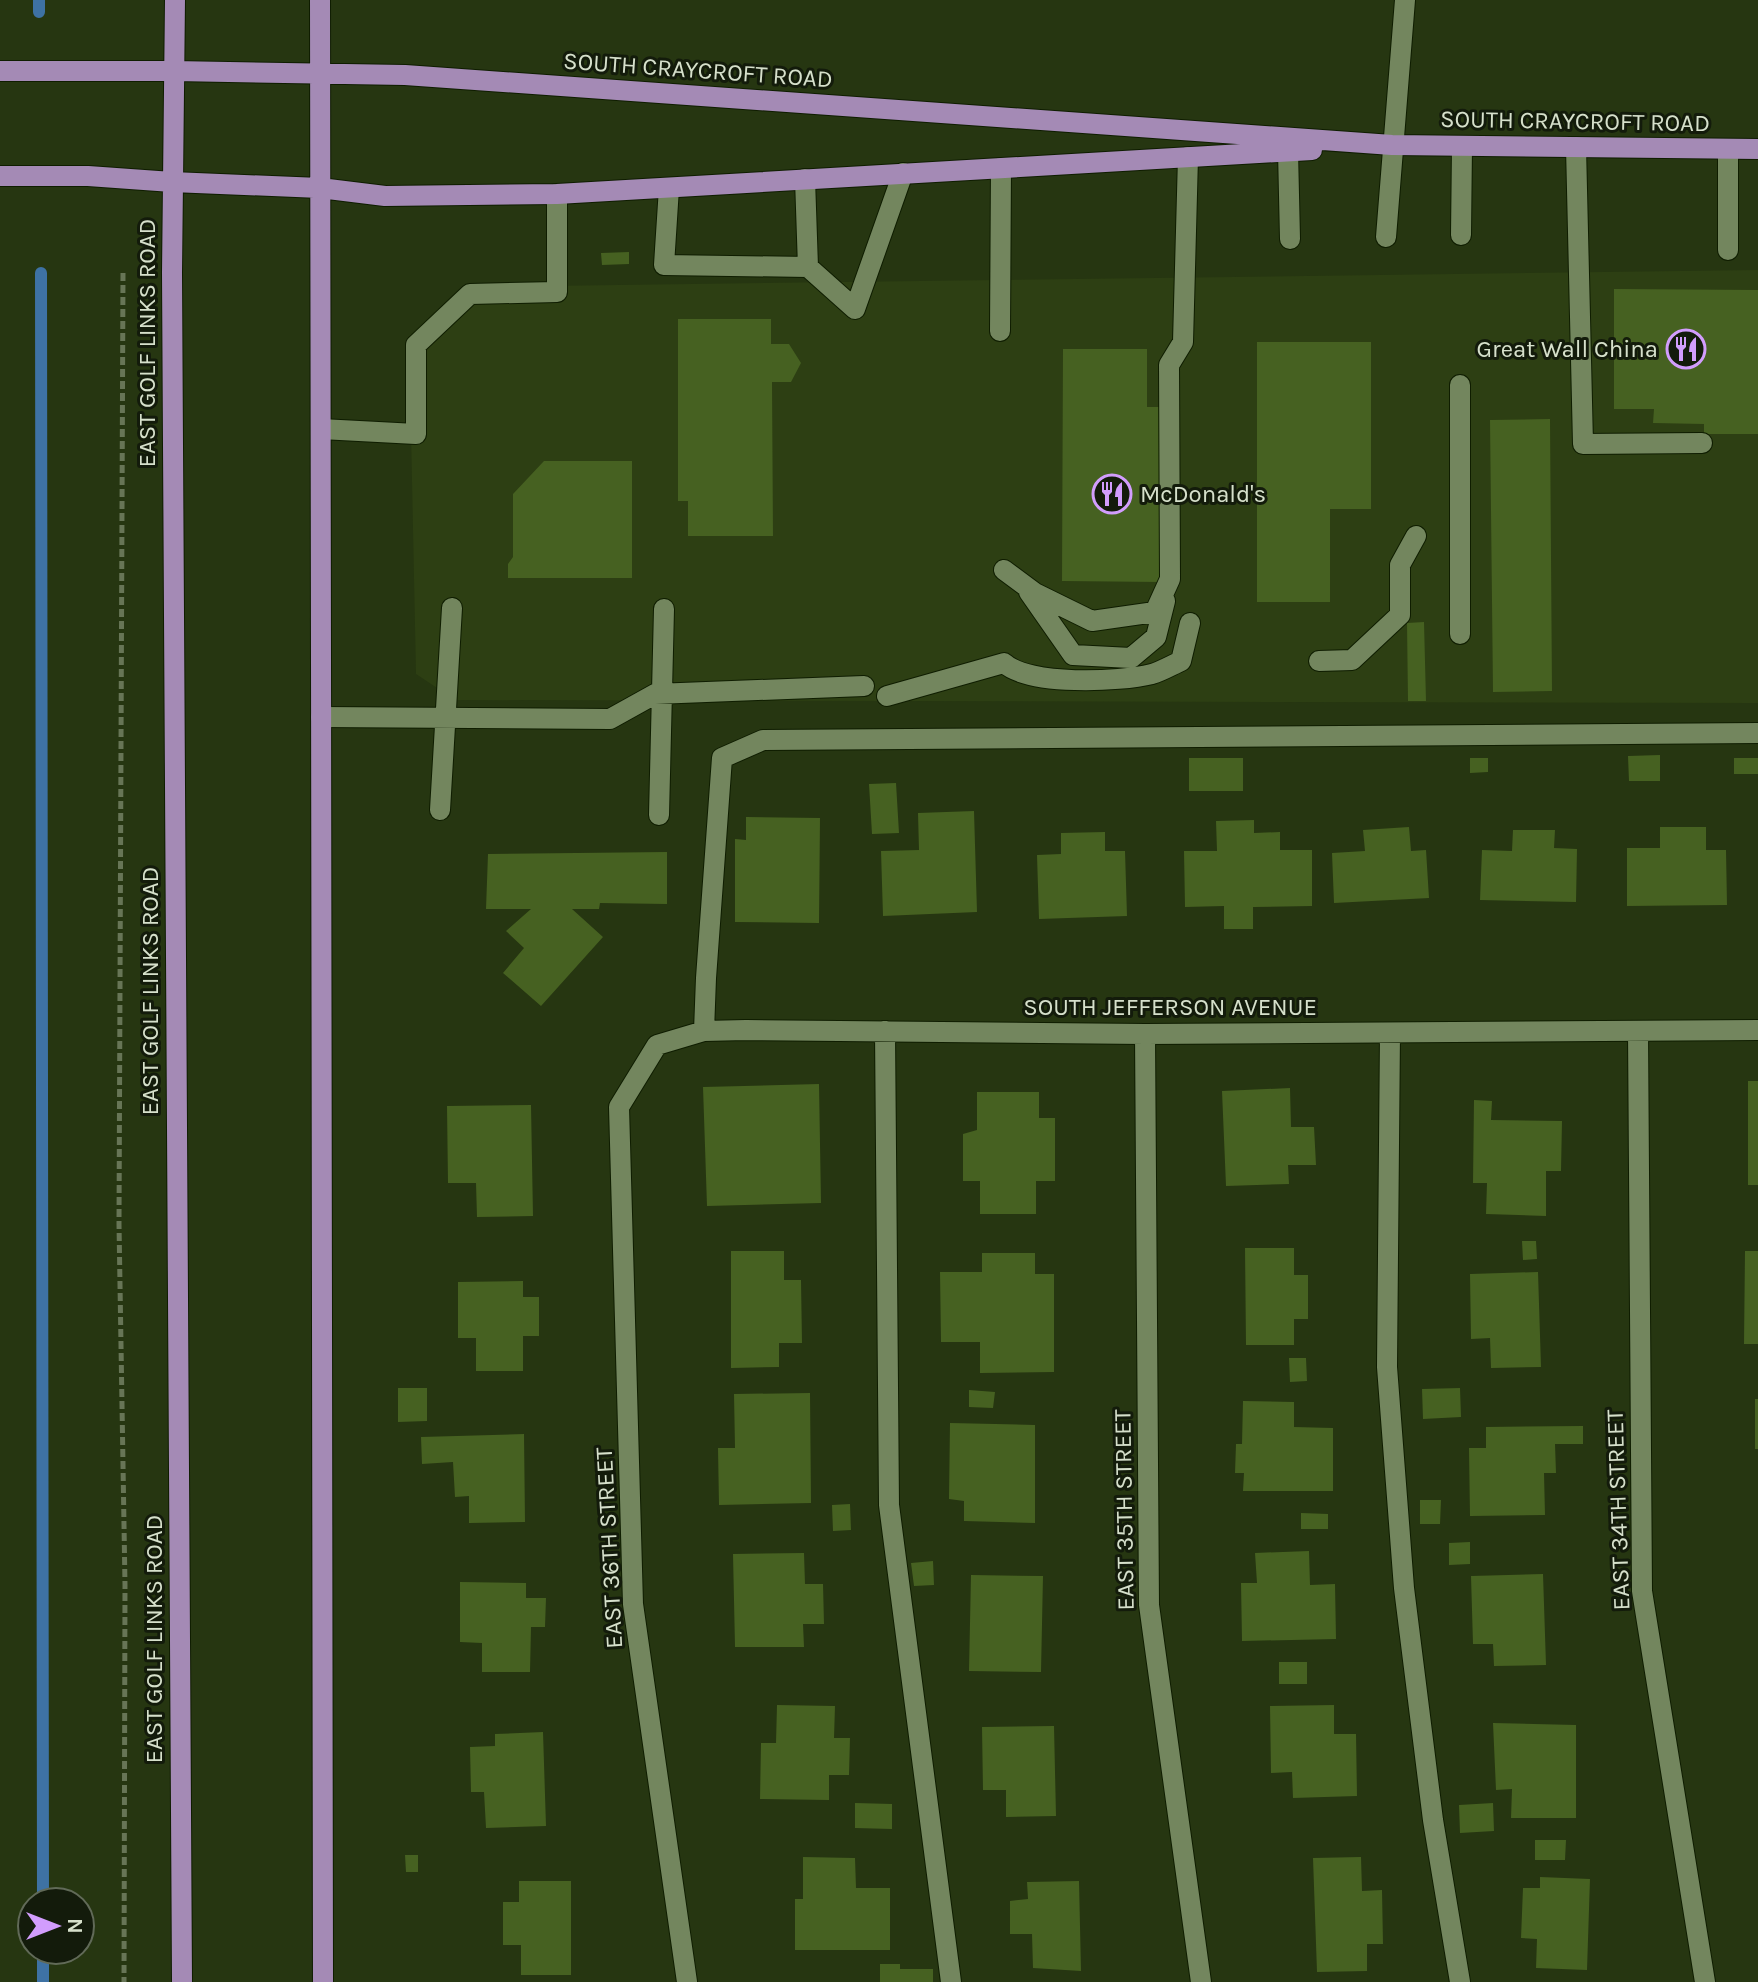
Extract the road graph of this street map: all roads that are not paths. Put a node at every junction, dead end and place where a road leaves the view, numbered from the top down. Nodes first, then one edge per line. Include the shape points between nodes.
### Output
1 (175, 0) edge
2 (320, 0) edge
3 (1405, 0) edge
4 (0, 71) edge
5 (174, 71) junction
6 (320, 73) junction
7 (1392, 145) junction
8 (1462, 146) junction
9 (1576, 147) junction
10 (1728, 149) junction
11 (1758, 149) edge
12 (1288, 151) junction
13 (1188, 157) junction
14 (1001, 168) junction
15 (903, 173) junction
16 (0, 176) edge
17 (805, 179) junction
18 (172, 182) junction
19 (320, 188) junction
20 (669, 188) junction
21 (557, 194) junction
22 (1461, 235) dead end
23 (1386, 237) dead end
24 (1290, 239) dead end
25 (1728, 250) dead end
26 (808, 267) junction
27 (1000, 331) dead end
28 (1460, 385) dead end
29 (321, 429) junction
30 (1702, 443) dead end
31 (1416, 536) dead end
32 (1004, 570) dead end
33 (1170, 579) junction
34 (1024, 585) junction
35 (452, 608) dead end
36 (664, 609) dead end
37 (1190, 623) dead end
38 (1460, 634) dead end
39 (1319, 661) dead end
40 (864, 686) dead end
41 (663, 694) junction
42 (887, 696) dead end
43 (321, 717) junction
44 (445, 718) junction
45 (1758, 733) edge
46 (440, 810) dead end
47 (659, 815) dead end
48 (1758, 1030) edge
49 (704, 1031) junction
50 (885, 1031) junction
51 (1638, 1031) junction
52 (1390, 1033) junction
53 (1145, 1034) junction
54 (619, 1107) joint
55 (182, 1982) edge
56 (323, 1982) edge
57 (687, 1982) edge
58 (951, 1982) edge
59 (1201, 1982) edge
60 (1460, 1982) edge
61 (1705, 1982) edge

1 - 5 main road, EAST GOLF LINKS ROAD
2 - 6 main road
3 - 7 street
4 - 5 main road, SOUTH CRAYCROFT ROAD
5 - 6 main road, SOUTH CRAYCROFT ROAD
5 - 18 main road, EAST GOLF LINKS ROAD
6 - 7 main road, SOUTH CRAYCROFT ROAD
6 - 19 main road
7 - 8 main road, SOUTH CRAYCROFT ROAD
7 - 12 main road, SOUTH CRAYCROFT ROAD
7 - 23 street
8 - 9 main road, SOUTH CRAYCROFT ROAD
8 - 22 street
9 - 10 main road, SOUTH CRAYCROFT ROAD
9 - 30 street via 1583,444
10 - 11 main road, SOUTH CRAYCROFT ROAD
10 - 25 street
12 - 13 main road, SOUTH CRAYCROFT ROAD
12 - 24 street
13 - 14 main road, SOUTH CRAYCROFT ROAD
13 - 33 street via 1183,342 1169,365
14 - 15 main road, SOUTH CRAYCROFT ROAD
14 - 27 street
15 - 17 main road, SOUTH CRAYCROFT ROAD
15 - 26 street via 855,309
16 - 18 main road, SOUTH CRAYCROFT ROAD
17 - 20 main road, SOUTH CRAYCROFT ROAD
17 - 26 street
18 - 19 main road, SOUTH CRAYCROFT ROAD
18 - 55 main road, EAST GOLF LINKS ROAD
19 - 21 main road, SOUTH CRAYCROFT ROAD via 385,196
19 - 29 main road
20 - 21 main road, SOUTH CRAYCROFT ROAD
20 - 26 street via 664,265
21 - 29 street via 557,292 470,294 416,345 416,434
28 - 38 street
29 - 43 main road
31 - 39 street via 1400,565 1400,615 1352,660
32 - 34 street
33 - 34 street via 1155,612 1092,621
33 - 34 street via 1156,637 1131,658 1073,655
35 - 44 street
36 - 41 street
37 - 42 street via 1181,661 1153,674 1034,677 1004,663
40 - 41 street
41 - 44 street via 610,719
41 - 47 street
43 - 44 street
43 - 56 main road
44 - 46 street
45 - 49 street via 763,740 722,758
48 - 51 street, SOUTH JEFFERSON AVENUE
49 - 50 street, SOUTH JEFFERSON AVENUE
49 - 54 street, SOUTH JEFFERSON AVENUE via 657,1045
50 - 53 street, SOUTH JEFFERSON AVENUE
50 - 58 street via 889,1505
51 - 52 street, SOUTH JEFFERSON AVENUE
51 - 61 street, EAST 34TH STREET via 1642,1591
52 - 53 street, SOUTH JEFFERSON AVENUE
52 - 60 street via 1387,1351 1404,1588
53 - 59 street, EAST 35TH STREET via 1149,1605
54 - 57 street, EAST 36TH STREET via 633,1604

